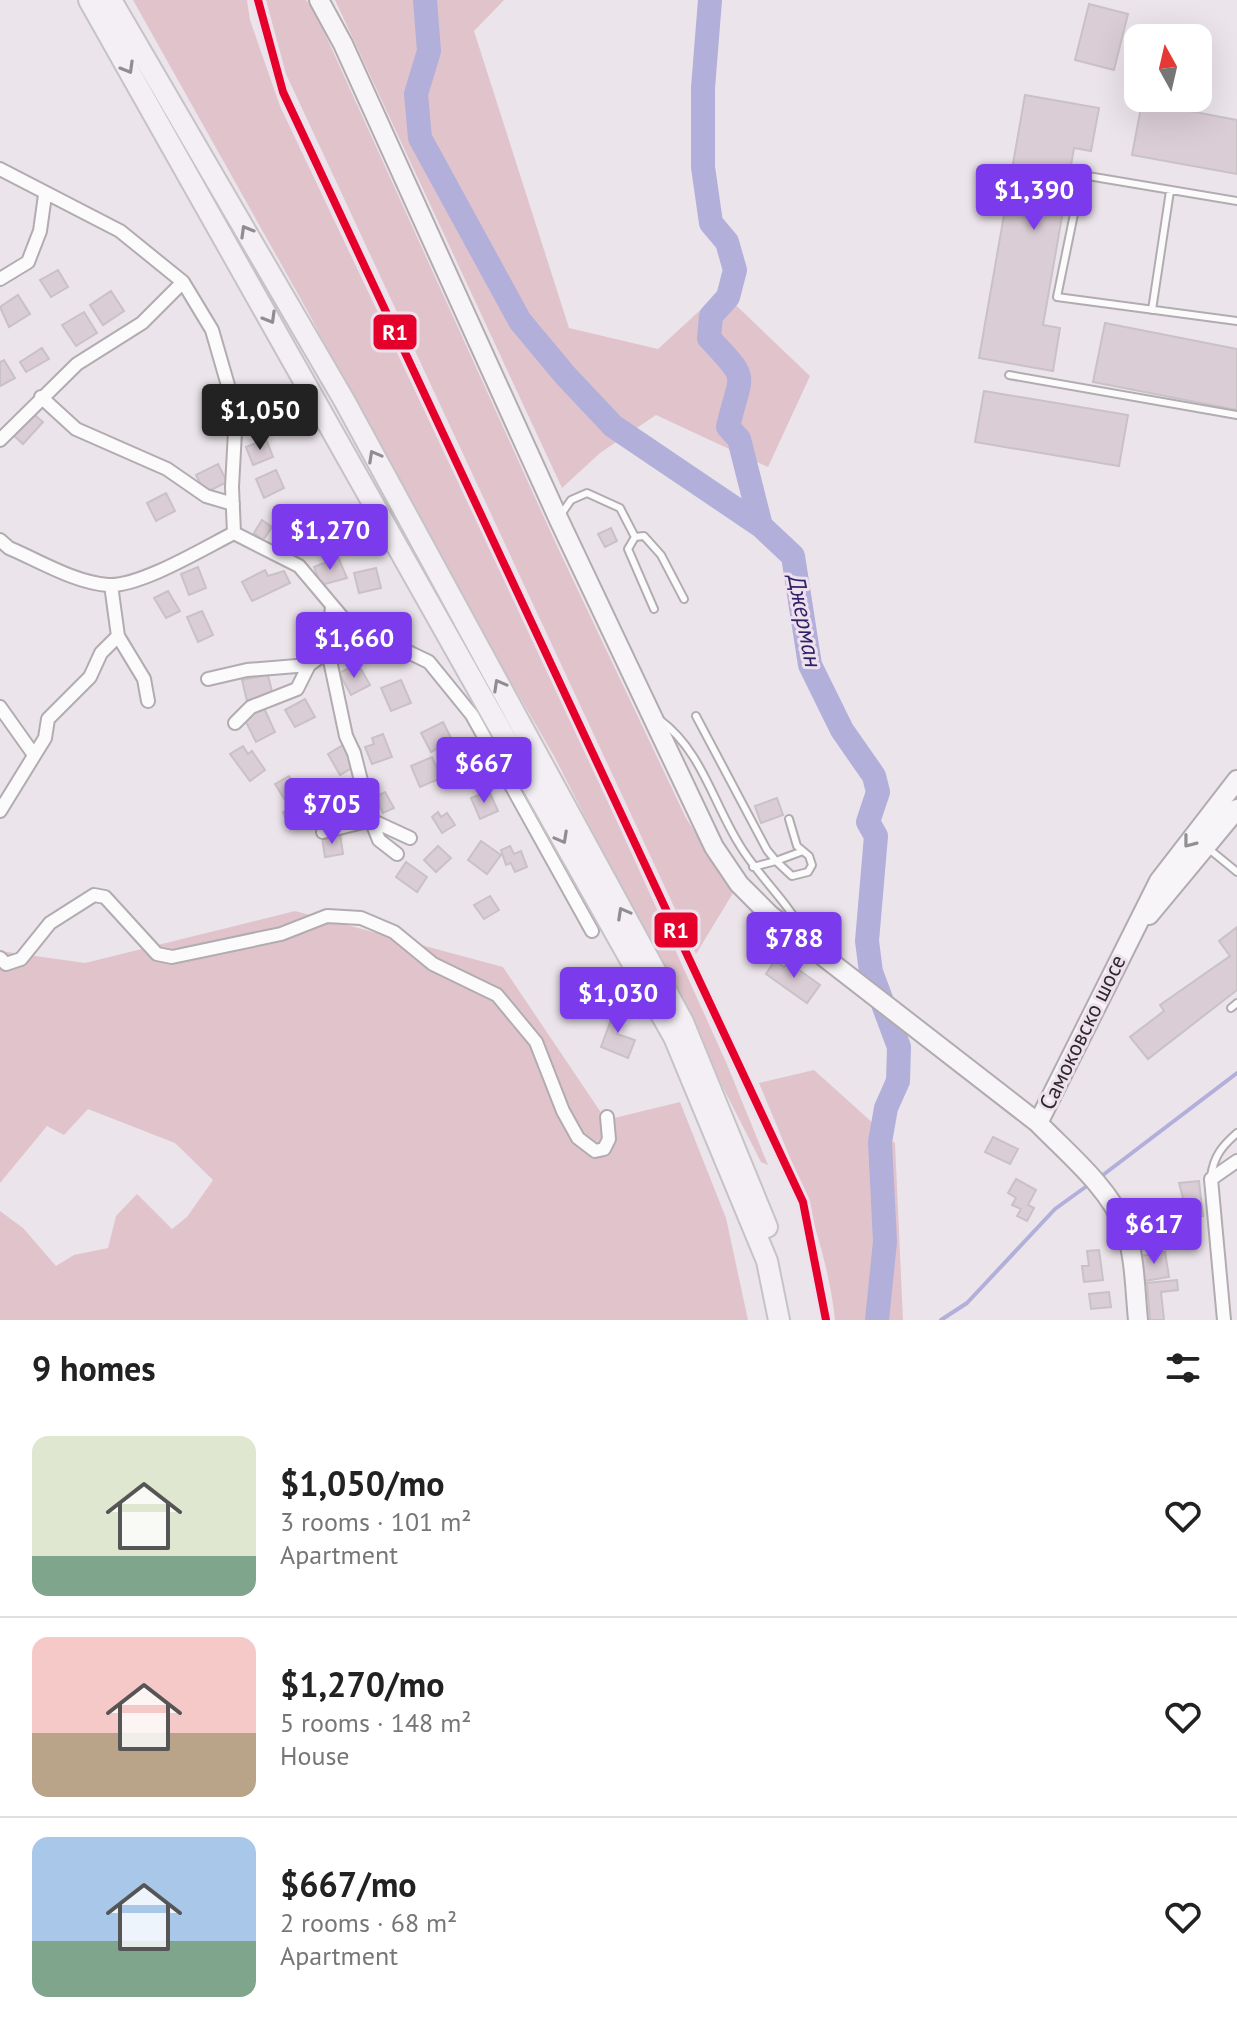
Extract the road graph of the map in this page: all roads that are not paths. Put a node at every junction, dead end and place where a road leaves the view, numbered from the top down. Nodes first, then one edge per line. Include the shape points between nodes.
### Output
1 (89, 0) edge
2 (111, 0) edge
3 (120, 0) edge
4 (319, 0) edge
5 (144, 55) junction
6 (0, 169) edge
7 (1170, 191) junction
8 (45, 195) junction
9 (1237, 201) edge
10 (0, 279) edge
11 (183, 282) junction
12 (1152, 310) junction
13 (1237, 321) edge
14 (1009, 375) dead end
15 (41, 397) junction
16 (1237, 415) edge
17 (0, 440) edge
18 (233, 504) junction
19 (559, 520) junction
20 (234, 533) junction
21 (635, 537) junction
22 (3, 548) edge
23 (111, 585) junction
24 (684, 599) dead end
25 (332, 606) junction
26 (654, 609) dead end
27 (118, 636) junction
28 (328, 651) junction
29 (309, 665) junction
30 (208, 679) dead end
31 (297, 689) junction
32 (148, 701) dead end
33 (282, 704) dead end
34 (0, 707) edge
35 (649, 712) junction
36 (696, 716) dead end
37 (235, 723) dead end
38 (34, 755) junction
39 (1237, 780) edge
40 (1237, 809) edge
41 (0, 811) edge
42 (789, 819) dead end
43 (371, 820) junction
44 (323, 832) dead end
45 (410, 838) dead end
46 (1207, 847) junction
47 (803, 851) junction
48 (397, 854) dead end
49 (776, 861) junction
50 (753, 867) junction
51 (1237, 872) edge
52 (592, 931) dead end
53 (1126, 942) junction
54 (814, 952) junction
55 (0, 958) edge
56 (607, 1117) dead end
57 (1038, 1123) junction
58 (1237, 1133) edge
59 (1237, 1161) edge
60 (1211, 1179) junction
61 (779, 1320) edge
62 (790, 1320) edge
63 (1138, 1320) edge
64 (1224, 1320) edge

1 -> 61 main road via 674,1037 767,1261
2 - 5 main road
3 - 5 main road
4 - 19 main road
62 -> 5 main road via 778,1257 755,1190 683,1022 344,400
6 - 8 street
7 - 9 lane
7 - 12 lane
7 - 12 lane via 1082,175 1057,297
8 - 10 street via 40,231 28,262
8 - 11 street via 120,231
11 - 15 street via 142,323 77,364
11 - 18 street via 212,330 236,413
12 - 13 lane
14 - 16 lane
15 - 17 street
15 - 18 street via 76,429 167,469 206,496
18 - 20 street
19 - 21 lane via 571,500 596,494 620,508
19 - 35 main road
20 - 23 street via 142,577
20 - 25 street via 299,566
21 - 24 lane via 651,539
21 - 26 lane via 628,549 630,559
22 - 23 street
23 - 27 street
25 - 28 street
25 - 52 street via 353,630 429,662 472,715
27 - 32 street via 144,679
27 - 38 street via 101,653 90,677 48,719 45,738
28 - 29 street
28 - 43 street
29 - 30 street
29 - 31 street
31 - 33 street
31 - 37 street via 251,707
34 - 38 street
35 - 50 lane via 680,735
35 - 54 main road via 731,872
36 - 49 lane
38 - 41 street
39 -> 53 main road, Самоковско шосе via 1159,881
40 - 46 main road, Самоковско шосе
42 - 47 lane
43 - 44 street
43 - 45 street
43 - 48 street via 379,840
46 - 51 lane
46 - 53 main road, Самоковско шосе
47 - 49 lane
47 - 49 lane via 812,865 801,876 792,876
49 - 50 lane
50 - 54 lane via 797,919
53 - 57 main road, Самоковско шосе
54 - 57 main road
55 - 56 street via 6,964 21,959 50,923 94,895 105,897 157,954 172,957 281,934 327,916 361,918 394,932 433,964 497,995 536,1042 563,1111 578,1138 595,1151 604,1149 609,1139
57 - 63 main road via 1111,1203 1124,1227
58 - 60 lane via 1221,1147
59 - 60 street
60 - 64 street

